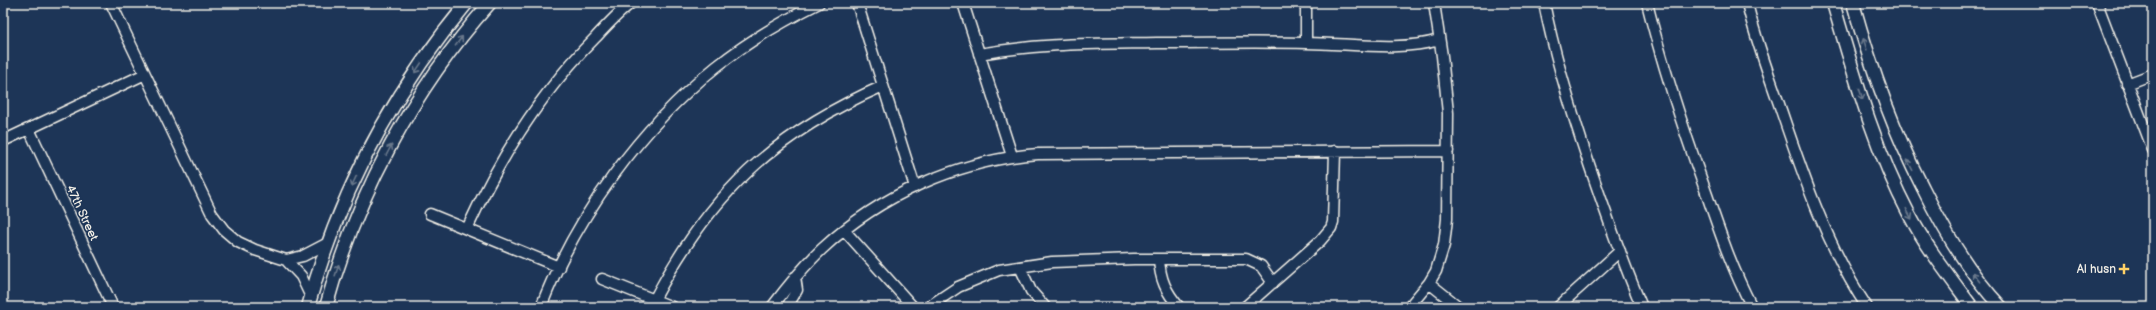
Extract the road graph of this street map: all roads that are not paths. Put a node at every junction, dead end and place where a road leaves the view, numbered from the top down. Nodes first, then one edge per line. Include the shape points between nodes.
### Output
1 (111, 3) edge
2 (467, 3) edge
3 (490, 3) edge
4 (631, 3) edge
5 (818, 3) edge
6 (856, 3) edge
7 (963, 3) edge
8 (1306, 3) edge
9 (1434, 3) edge
10 (1544, 3) edge
11 (1647, 3) edge
12 (1746, 3) edge
13 (1833, 3) edge
14 (1854, 3) edge
15 (2097, 3) edge
16 (1439, 40) junction
17 (1306, 43) junction
18 (979, 54) junction
19 (145, 74) junction
20 (2153, 74) edge
21 (2127, 84) junction
22 (882, 86) junction
23 (29, 129) junction
24 (3, 141) edge
25 (2153, 150) edge
26 (1335, 151) junction
27 (1448, 151) junction
28 (1012, 156) junction
29 (915, 186) junction
30 (430, 214) dead end
31 (467, 229) junction
32 (844, 230) junction
33 (328, 243) junction
34 (1620, 252) junction
35 (1159, 259) junction
36 (286, 260) junction
37 (559, 267) junction
38 (1020, 267) junction
39 (795, 277) junction
40 (602, 279) dead end
41 (1272, 283) junction
42 (1429, 283) junction
43 (654, 300) junction
44 (310, 302) edge
45 (112, 307) edge
46 (326, 307) edge
47 (541, 307) edge
48 (672, 307) edge
49 (772, 307) edge
50 (787, 307) edge
51 (913, 307) edge
52 (928, 307) edge
53 (1045, 307) edge
54 (1179, 307) edge
55 (1245, 307) edge
56 (1410, 307) edge
57 (1458, 307) edge
58 (1558, 307) edge
59 (1642, 307) edge
60 (1752, 307) edge
61 (1867, 307) edge
62 (1972, 307) edge
63 (2001, 307) edge

1 - 19 street
2 -> 33 street via 433,46 394,105 359,170
46 -> 3 street via 354,223 394,140 437,71
4 - 31 street via 574,60 548,91 507,150 489,181
5 - 37 street via 760,36 717,66 672,108 611,180 588,214
6 - 22 street
7 - 18 street
8 - 17 street
9 - 16 street
10 - 34 street via 1561,77
11 - 60 street via 1681,124 1732,265
12 - 61 street via 1761,53 1811,192 1847,273
13 -> 62 street via 1861,96 1900,195 1921,235
63 -> 14 street via 1956,250 1909,162 1888,114
15 - 21 street
16 - 17 street via 1403,45
16 - 27 street via 1448,113
17 - 18 street via 1078,43 1028,46
18 - 28 street
19 - 23 street
19 - 36 street via 218,222 231,236 246,246
20 - 21 street
21 - 25 street
22 - 29 street
22 - 43 street via 813,121 778,145 741,176 684,247
23 - 24 street
23 - 45 street, 47th Street
26 - 27 street
26 - 28 street
26 - 41 street via 1334,214 1331,228 1320,241
27 - 42 street via 1446,234 1440,258
28 - 29 street via 983,162
29 - 32 street via 882,204
30 - 31 street
31 - 37 street
32 - 39 street
32 - 51 street
33 - 36 street via 312,252
33 - 44 street
34 - 58 street
34 - 59 street
35 - 38 street via 1073,260
35 - 41 street via 1252,260 1261,266
35 - 54 street via 1159,272 1164,288
36 - 44 street via 301,276
37 - 47 street
38 - 52 street via 999,270 978,278 958,287
38 - 53 street via 1031,291
39 - 49 street
39 - 50 street via 797,290
40 - 43 street
41 - 55 street
42 - 56 street
42 - 57 street
43 - 48 street

